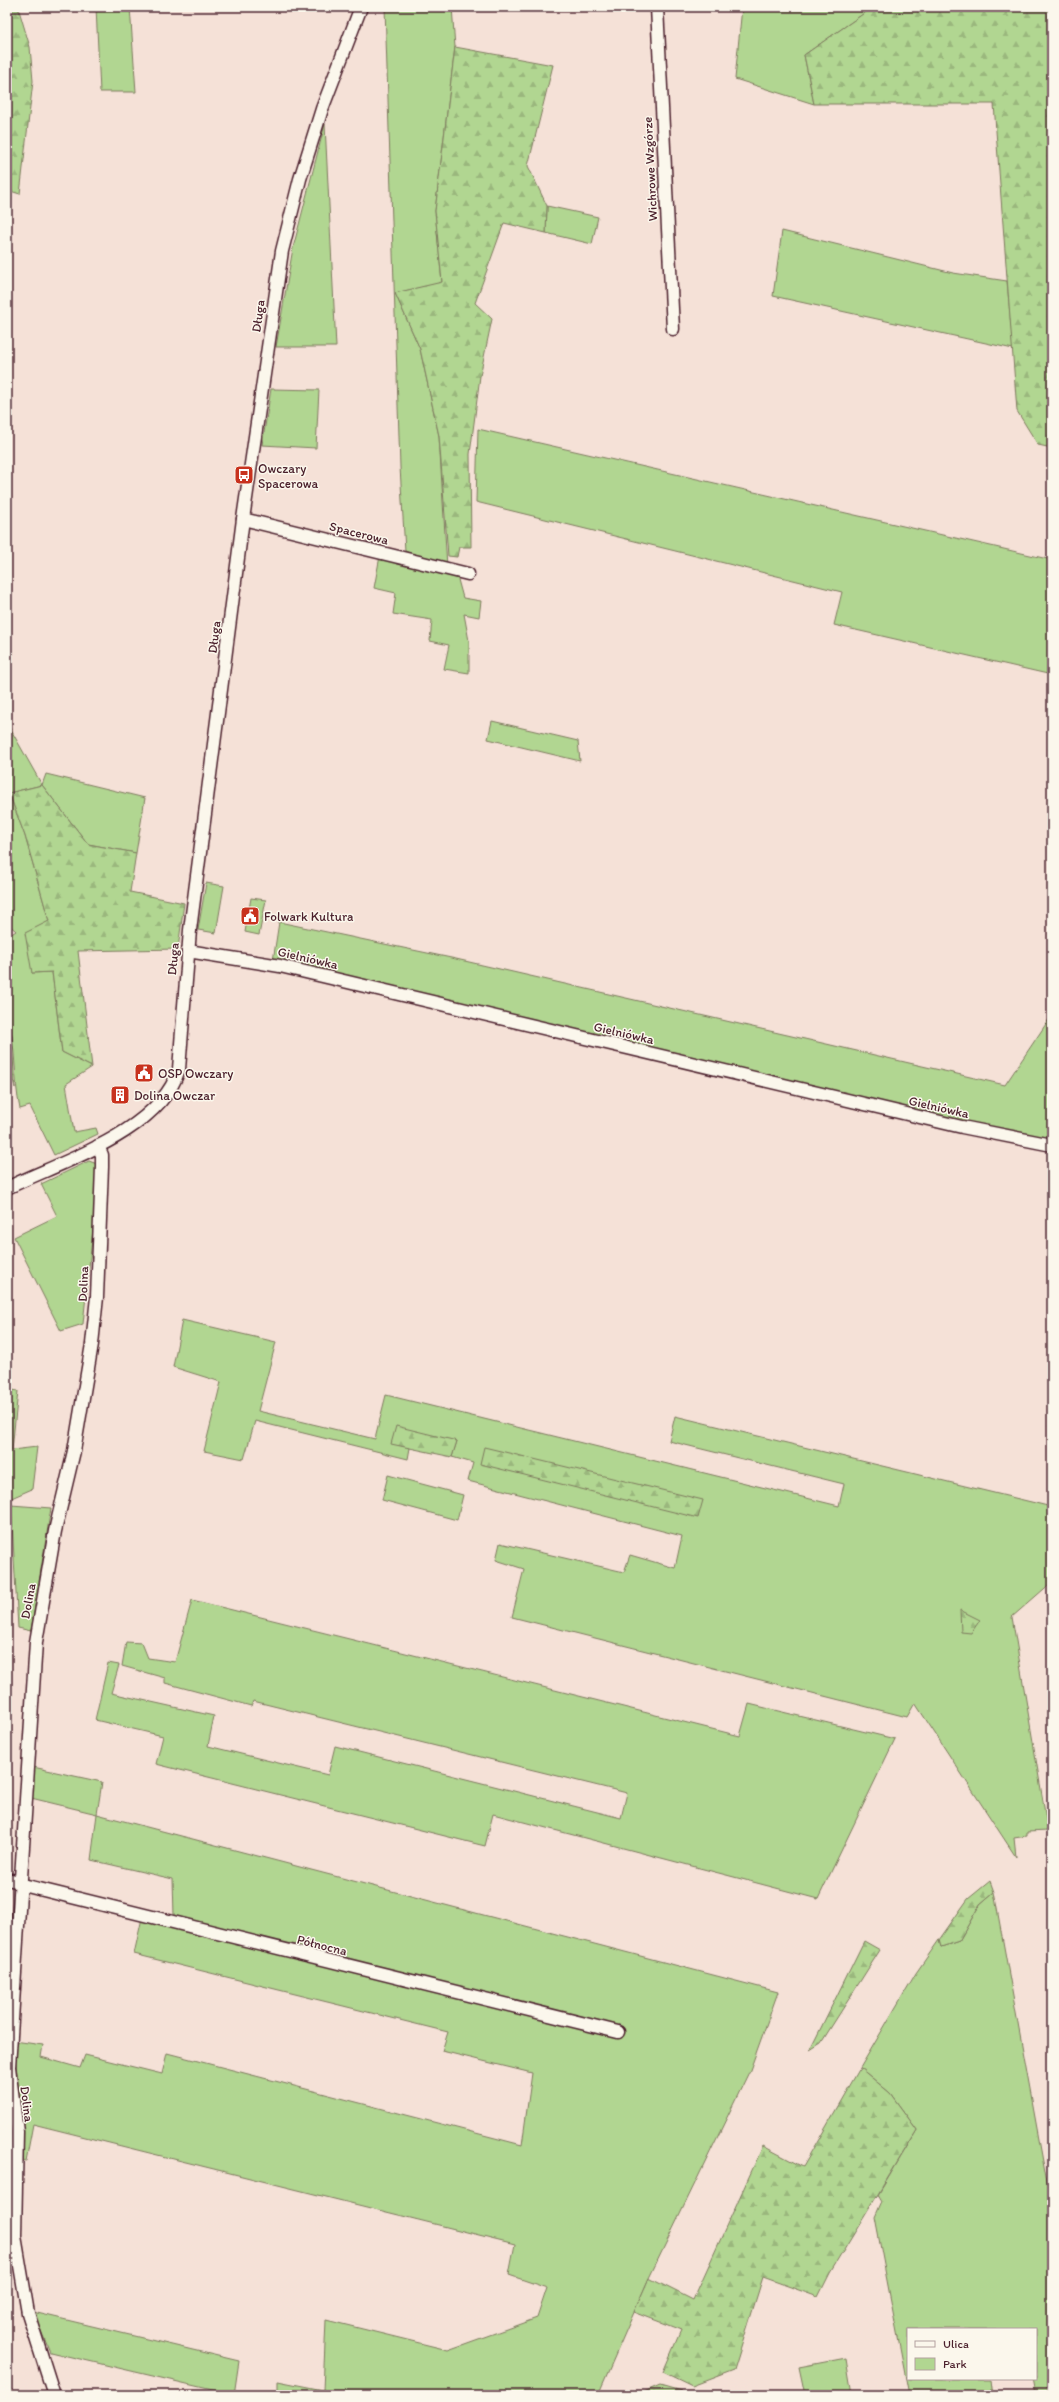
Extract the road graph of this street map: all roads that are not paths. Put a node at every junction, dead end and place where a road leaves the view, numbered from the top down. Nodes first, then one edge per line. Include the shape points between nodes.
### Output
1 (361, 7) edge
2 (657, 7) edge
3 (673, 329) dead end
4 (243, 519) junction
5 (468, 574) dead end
6 (188, 951) junction
7 (1052, 1145) edge
8 (98, 1146) junction
9 (7, 1188) edge
10 (7, 1879) edge
11 (20, 1883) junction
12 (618, 2032) dead end
13 (54, 2395) edge

1 - 4 street, Długa via 322,109 300,179 282,251
2 - 3 street, Wichrowe Wzgórze
4 - 5 street, Spacerowa
4 - 6 street, Długa
6 - 7 street, Gielniówka via 280,966 954,1125
6 - 8 street, Długa via 182,1045 175,1084 162,1101 138,1122
8 - 9 street, Długa
8 - 11 street, Dolina via 102,1156 102,1167 97,1297 74,1451 55,1531 39,1621
10 - 11 street, Północna
11 - 12 street, Północna
11 - 13 street, Dolina via 8,2067 17,2132 16,2236 28,2313

